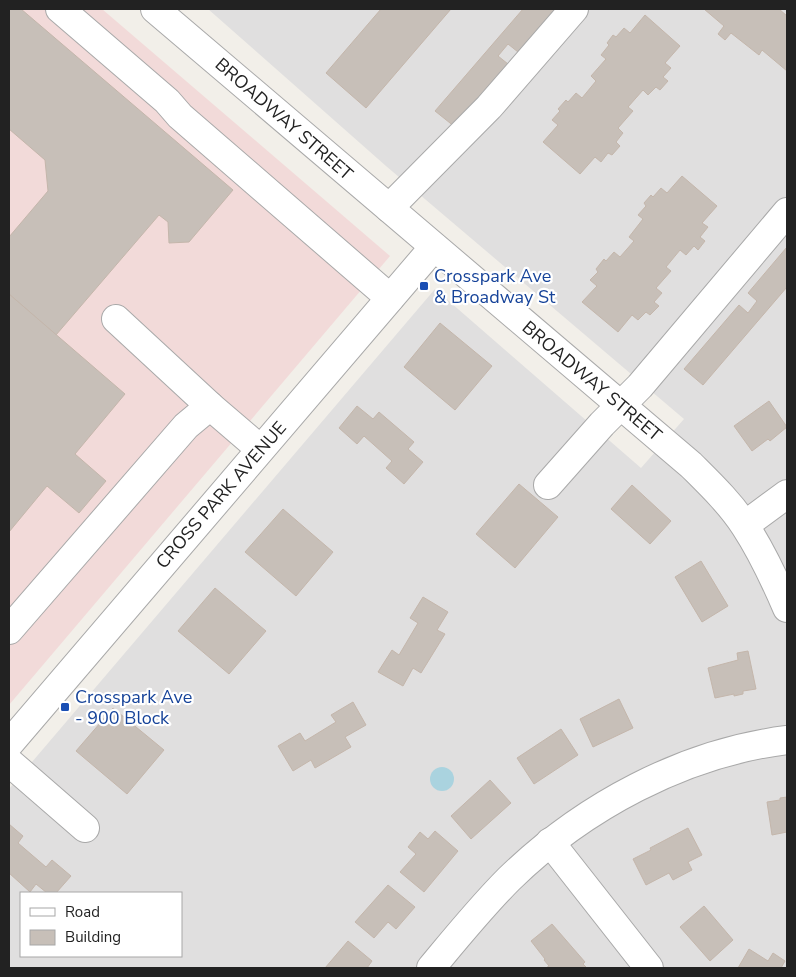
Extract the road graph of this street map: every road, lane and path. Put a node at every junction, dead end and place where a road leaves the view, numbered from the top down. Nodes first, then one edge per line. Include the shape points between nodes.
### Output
1 (60, 9) edge
2 (156, 9) edge
3 (574, 9) edge
4 (389, 208) junction
5 (787, 212) edge
6 (434, 247) junction
7 (390, 298) junction
8 (116, 319) dead end
9 (210, 406) junction
10 (621, 406) junction
11 (260, 449) junction
12 (548, 486) dead end
13 (787, 494) edge
14 (744, 525) junction
15 (787, 608) edge
16 (9, 630) edge
17 (787, 740) edge
18 (9, 744) edge
19 (9, 762) edge
20 (85, 828) dead end
21 (550, 842) junction
22 (431, 968) edge
23 (649, 968) edge

1 - 7 street
2 - 4 street, BROADWAY STREET
3 - 4 street via 489,108
4 - 6 street, BROADWAY STREET
5 - 10 street
6 - 7 street, CROSS PARK AVENUE
6 - 10 street, BROADWAY STREET
7 - 11 street, CROSS PARK AVENUE
8 - 9 street
9 - 11 street
9 - 16 street via 186,426
10 - 12 street
10 - 14 street, BROADWAY STREET via 691,465
11 - 18 street, CROSS PARK AVENUE
13 - 14 street
14 - 15 street, BROADWAY STREET via 770,568
17 - 21 street via 736,750 690,764 596,810
19 - 20 street
21 - 22 street via 508,880
21 - 23 street

